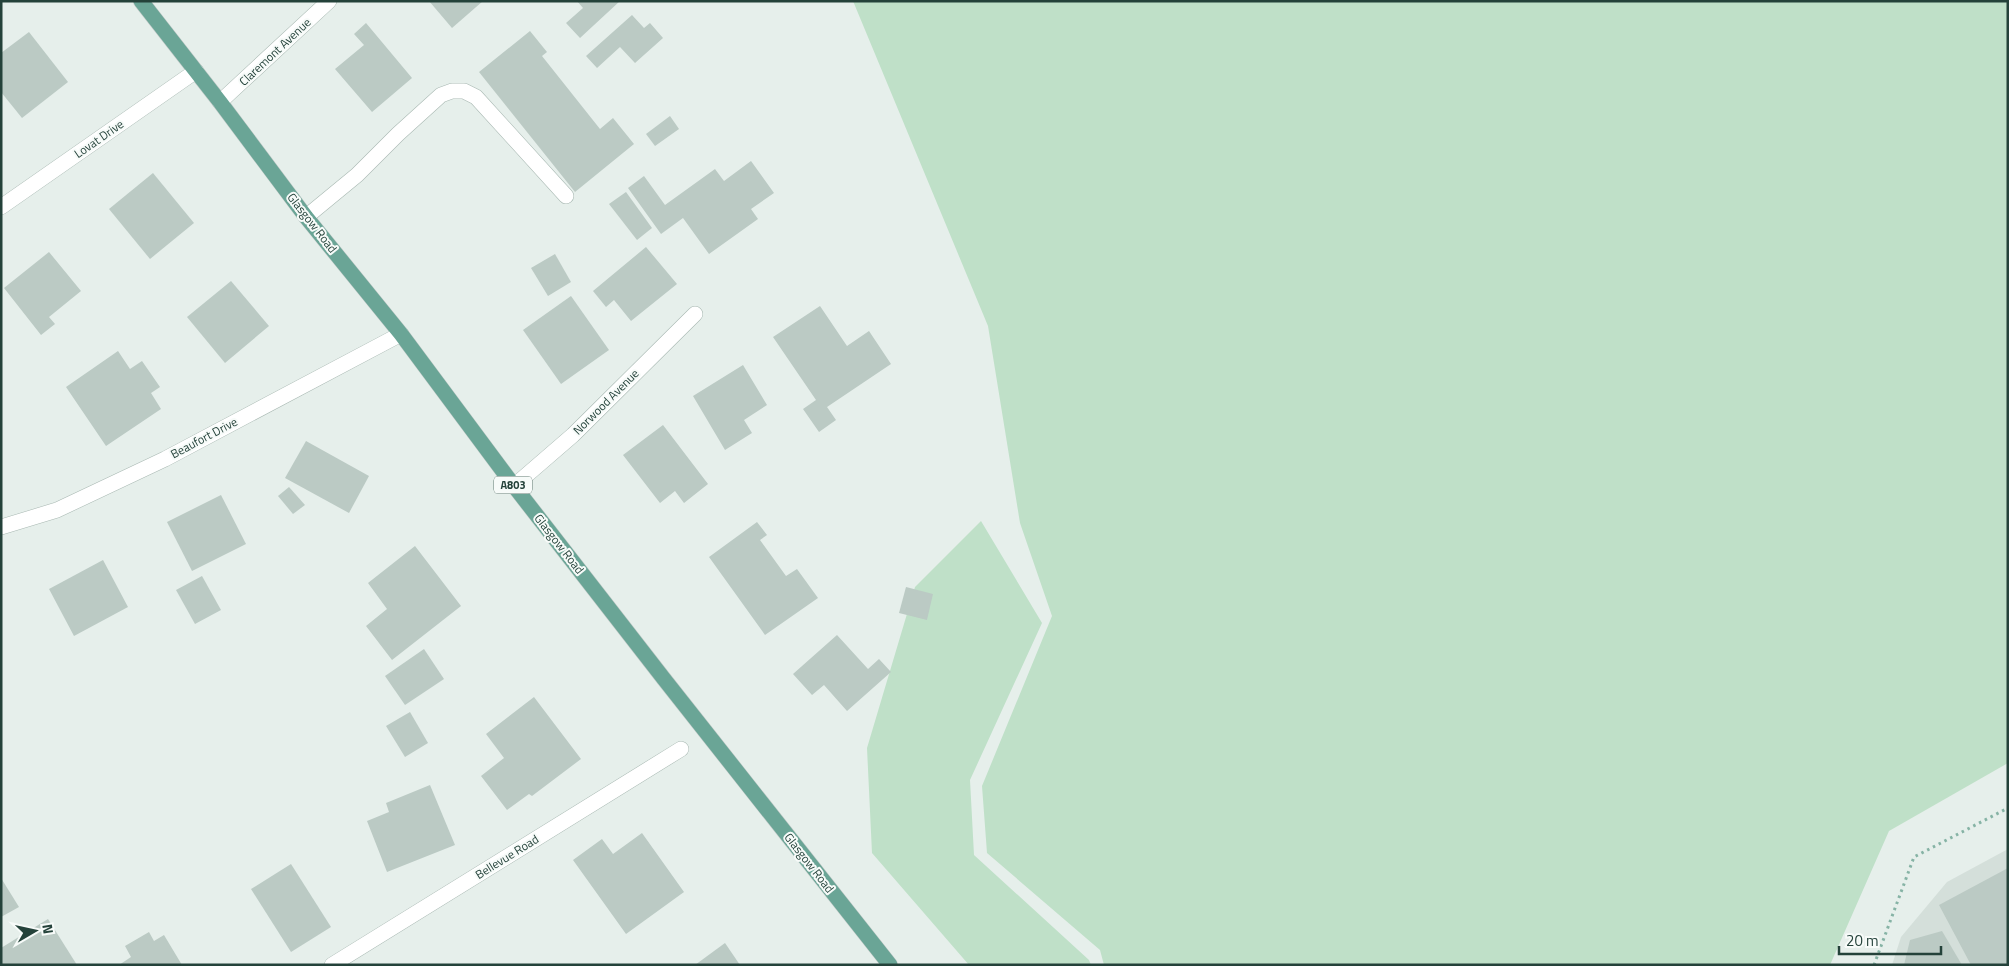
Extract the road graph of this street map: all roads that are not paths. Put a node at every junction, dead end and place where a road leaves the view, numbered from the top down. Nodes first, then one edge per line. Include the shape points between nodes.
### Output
1 (141, 1) edge
2 (329, 1) edge
3 (196, 71) junction
4 (220, 102) junction
5 (566, 196) dead end
6 (1, 207) edge
7 (306, 217) junction
8 (694, 314) dead end
9 (400, 334) junction
10 (514, 486) junction
11 (1, 527) edge
12 (681, 749) dead end
13 (332, 965) edge
14 (890, 965) edge

1 - 3 main road, Glasgow Road / A803
2 - 4 street, Claremont Avenue
3 - 4 main road, Glasgow Road / A803
3 - 6 street, Lovat Drive
4 - 7 main road, Glasgow Road / A803
5 - 7 street via 476,97 464,91 452,91 441,95 357,175
7 - 9 main road, Glasgow Road / A803
8 - 10 street, Norwood Avenue via 573,435
9 - 10 main road, Glasgow Road / A803
9 - 11 street, Beaufort Drive via 156,463 57,510
10 - 14 main road, Glasgow Road / A803
12 - 13 street, Bellevue Road

